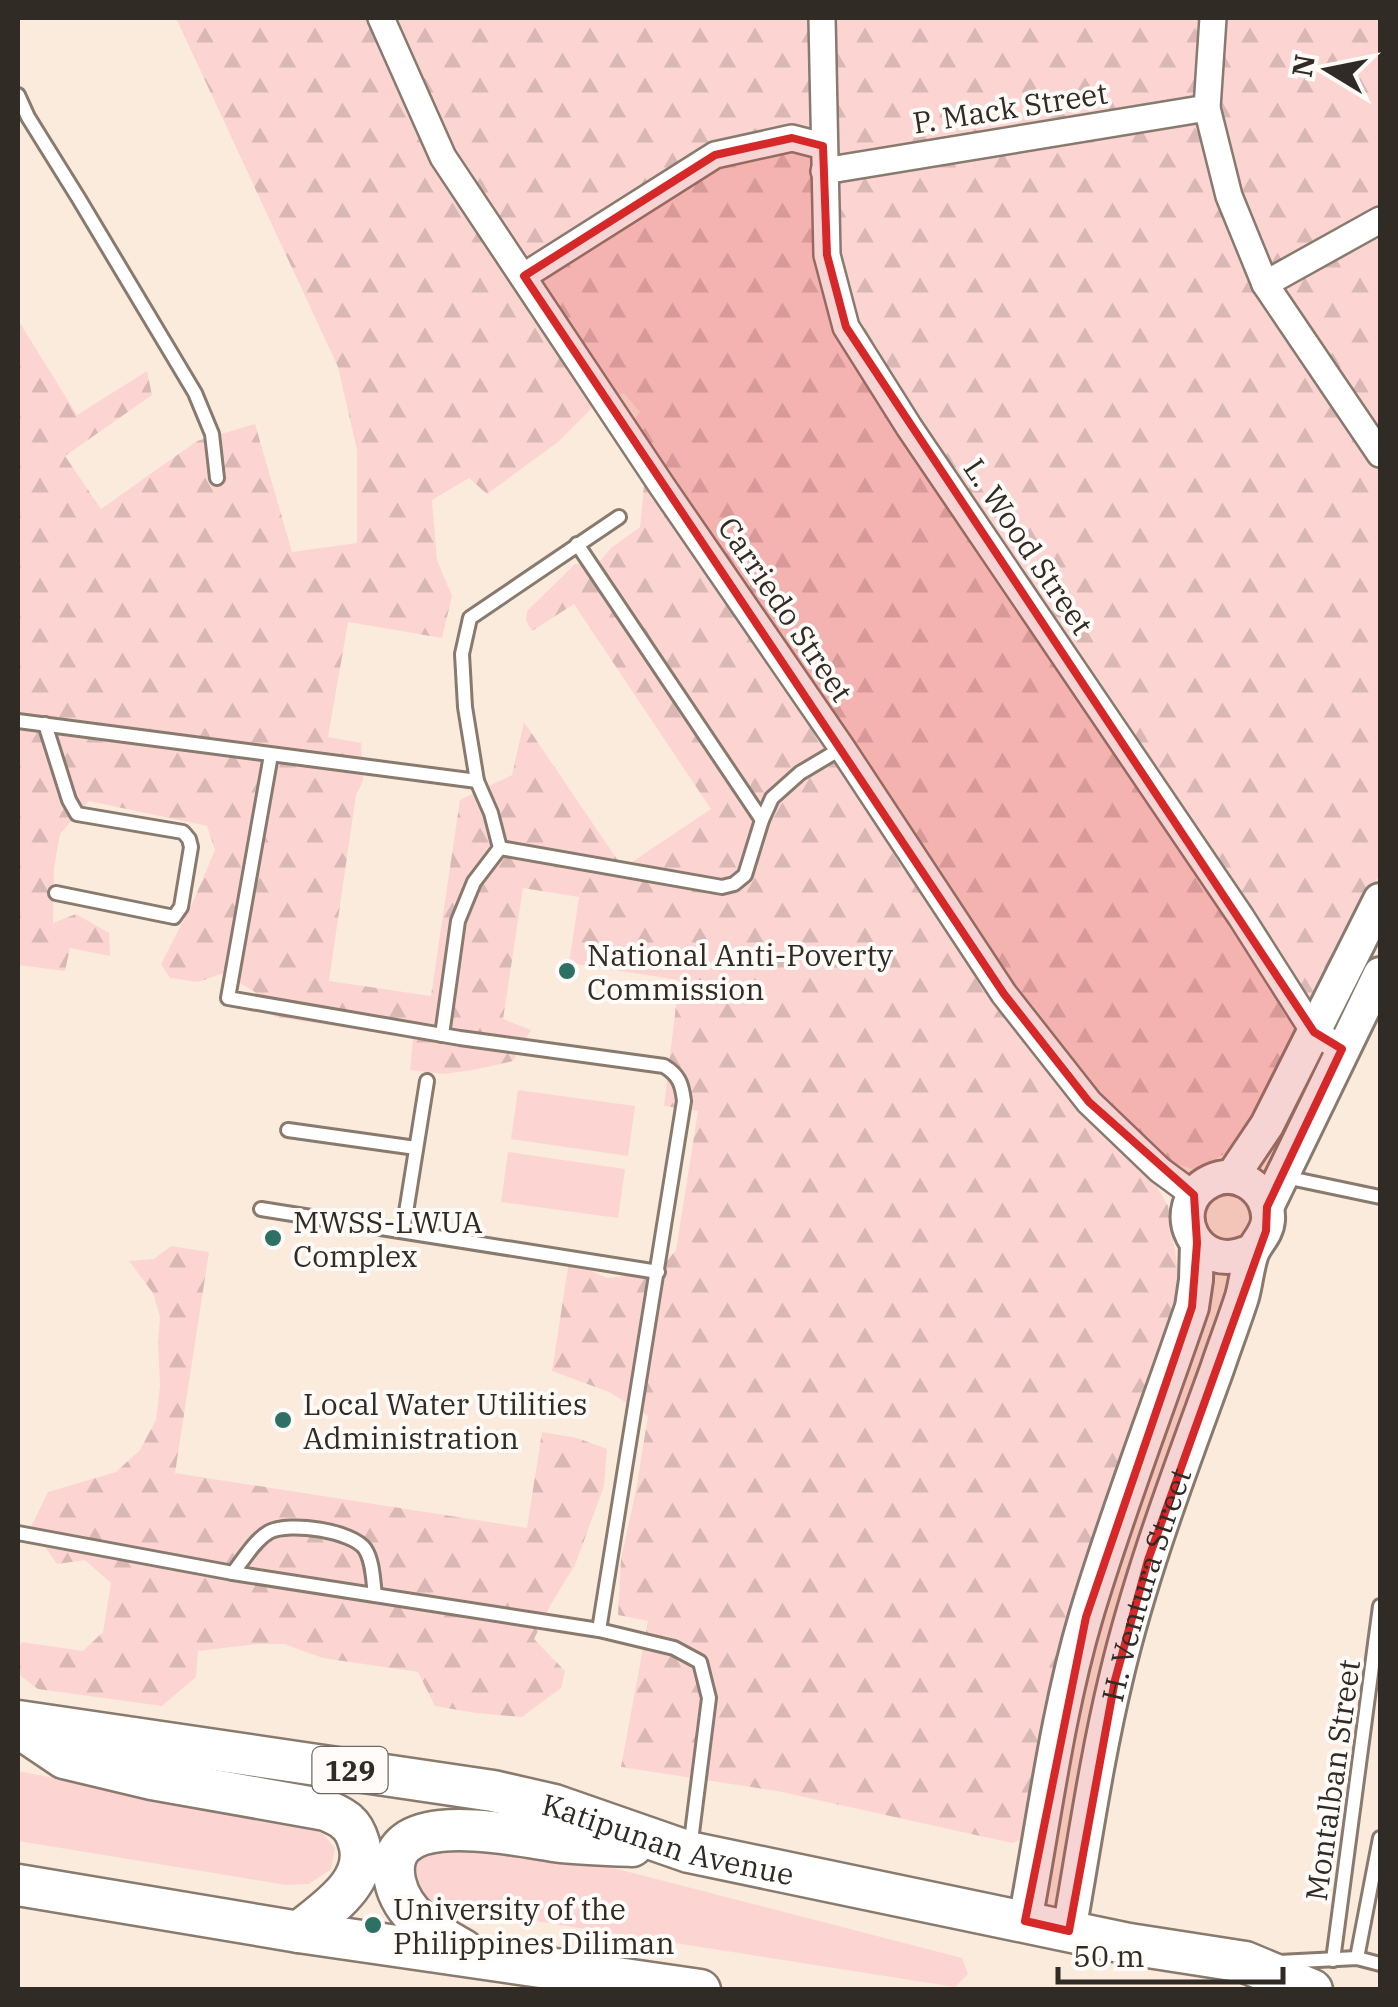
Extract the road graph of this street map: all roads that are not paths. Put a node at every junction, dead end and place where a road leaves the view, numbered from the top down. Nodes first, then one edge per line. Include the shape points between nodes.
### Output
1 (381, 18) edge
2 (822, 18) edge
3 (1213, 18) edge
4 (18, 95) edge
5 (1207, 108) junction
6 (824, 158) junction
7 (1380, 220) edge
8 (524, 276) junction
9 (1265, 284) junction
10 (1380, 454) edge
11 (217, 478) dead end
12 (619, 517) dead end
13 (577, 544) junction
14 (18, 720) edge
15 (45, 724) junction
16 (842, 748) junction
17 (271, 755) junction
18 (477, 781) junction
19 (762, 820) junction
20 (500, 848) junction
21 (56, 893) dead end
22 (1380, 900) edge
23 (1380, 974) edge
24 (442, 1035) junction
25 (1328, 1041) junction
26 (427, 1081) dead end
27 (288, 1130) dead end
28 (416, 1148) junction
29 (1282, 1176) junction
30 (1232, 1177) junction
31 (1194, 1195) junction
32 (1380, 1197) edge
33 (1267, 1208) junction
34 (261, 1209) dead end
35 (403, 1231) junction
36 (1197, 1243) junction
37 (1253, 1250) junction
38 (658, 1272) junction
39 (18, 1533) edge
40 (233, 1573) junction
41 (375, 1595) junction
42 (1380, 1606) edge
43 (599, 1630) junction
44 (18, 1724) edge
45 (1380, 1838) edge
46 (682, 1850) junction
47 (18, 1885) edge
48 (1374, 1901) edge
49 (1025, 1921) junction
50 (1069, 1931) junction
51 (299, 1932) junction
52 (475, 1957) junction
53 (1357, 1958) junction
54 (1380, 1964) edge
55 (1322, 1975) edge
56 (700, 1990) edge

1 - 8 street, Carriedo Street via 443,157
2 - 6 street, L. Wood Street
3 - 5 street
4 - 11 lane via 195,393 212,434
5 - 6 street, P. Mack Street
5 - 9 street via 1230,196
6 - 8 street, P. Mack Street via 792,138 714,155
6 - 25 street, L. Wood Street via 827,256 846,327
7 - 9 street
8 - 16 street, Carriedo Street
9 - 10 street
12 - 13 lane
13 - 18 lane via 470,618 462,654
13 - 19 lane
14 - 15 lane
15 - 17 lane
15 - 21 lane via 77,814 183,832 191,847 174,917
16 - 19 lane via 772,798
16 - 31 street, Carriedo Street via 1004,994 1088,1102
17 - 18 lane
17 - 24 lane via 228,998
18 - 20 lane
19 - 20 lane via 745,876 722,887
20 - 24 lane via 474,882 458,921
22 - 25 street
23 - 25 street
24 - 38 lane via 649,1063 676,1073 684,1101
25 - 29 street
25 - 30 street
26 - 28 lane
27 - 28 lane
28 - 35 lane
29 - 32 lane
29 - 33 street
30 - 31 street via 1211,1181
30 - 33 street via 1254,1187
31 - 36 street via 1188,1220
33 - 37 street via 1266,1230
34 - 35 lane
35 - 38 lane
36 - 37 street via 1230,1258
36 - 49 street, H. Ventura Street via 1192,1307 1070,1678
37 - 50 street, H. Ventura Street via 1123,1651
38 - 43 lane
39 - 40 lane
40 - 41 lane
40 - 41 lane via 268,1532 320,1530 357,1540 368,1553
41 - 43 lane
42 - 55 lane, Montalban Street
43 - 46 lane via 674,1648 700,1662 709,1698
44 - 46 main road, Katipunan Avenue / 129 via 493,1791
44 - 51 main road via 64,1758 326,1810 348,1822 362,1853 357,1876
45 - 48 lane
46 - 49 main road, Katipunan Avenue / 129
46 - 52 main road via 475,1830 413,1838 395,1860 402,1902
47 - 51 main road
48 - 53 lane
49 - 50 main road, Katipunan Avenue / 129
50 - 55 main road, Katipunan Avenue / 129
51 - 52 main road
52 - 56 main road
53 - 54 lane
53 - 55 lane

